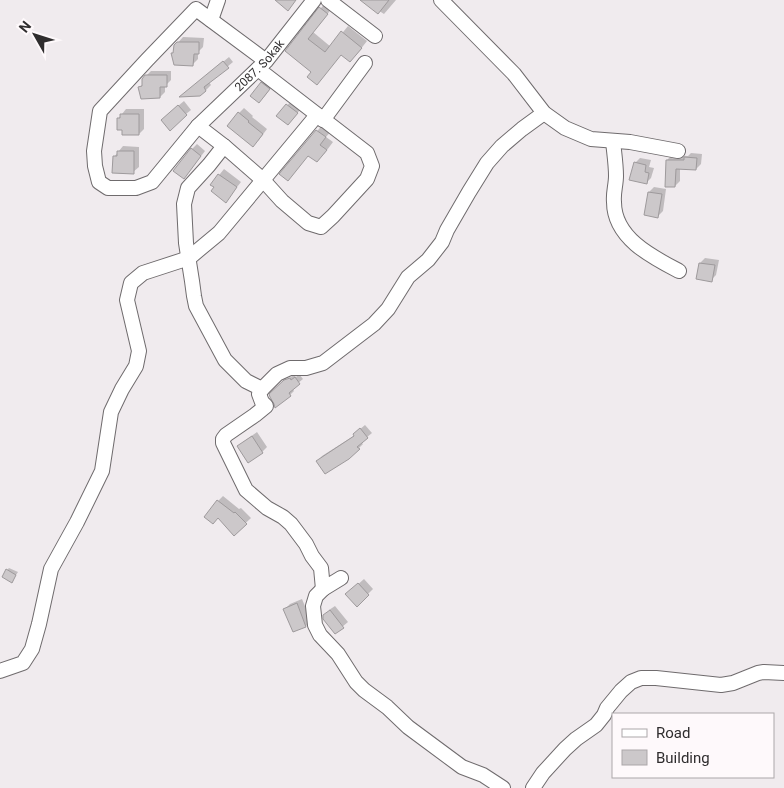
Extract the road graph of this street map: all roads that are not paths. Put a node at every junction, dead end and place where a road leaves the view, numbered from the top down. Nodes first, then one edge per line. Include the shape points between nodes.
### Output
1 (218, 0) edge
2 (314, 0) edge
3 (328, 0) edge
4 (441, 0) edge
5 (211, 20) junction
6 (375, 36) dead end
7 (365, 63) dead end
8 (262, 65) junction
9 (544, 113) junction
10 (320, 117) junction
11 (198, 126) junction
12 (613, 141) junction
13 (224, 146) junction
14 (678, 151) dead end
15 (262, 180) junction
16 (189, 258) junction
17 (680, 271) dead end
18 (262, 389) junction
19 (340, 578) dead end
20 (323, 589) junction
21 (0, 671) edge
22 (784, 673) edge
23 (503, 788) edge
24 (534, 788) edge

1 - 5 street
2 - 8 street, 2087. Sokak
3 - 6 street
4 - 9 street via 514,74
5 - 8 street
5 - 11 street, 2087. Sokak via 196,9 100,111 94,151 99,182 108,188 136,188 152,182
7 - 10 street
8 - 10 street
8 - 11 street, 2087. Sokak
9 - 12 street via 565,128 591,139
9 - 18 street via 495,153 479,174 442,242 428,260 408,277 388,309 374,324 323,363 290,368
10 - 15 street
10 - 15 street via 366,153 372,166 367,178 333,216 320,227 308,223
11 - 13 street
12 - 14 street
12 - 17 street via 614,203 621,227 640,248
13 - 15 street
13 - 16 street via 188,188 184,204
15 - 16 street via 220,233
16 - 18 street via 196,306 225,360 246,381
16 - 21 street via 143,273 131,284 127,300 139,351 136,366 111,412 102,471 78,522 50,569 32,649 23,663
18 - 20 street via 259,394 266,406 226,435 223,443 246,490 283,517 302,538 321,568
19 - 20 street
20 - 23 street via 313,606 315,625 356,682 408,727 462,767
22 - 24 street via 758,673 721,685 656,678 631,682 596,725 576,739 543,773

